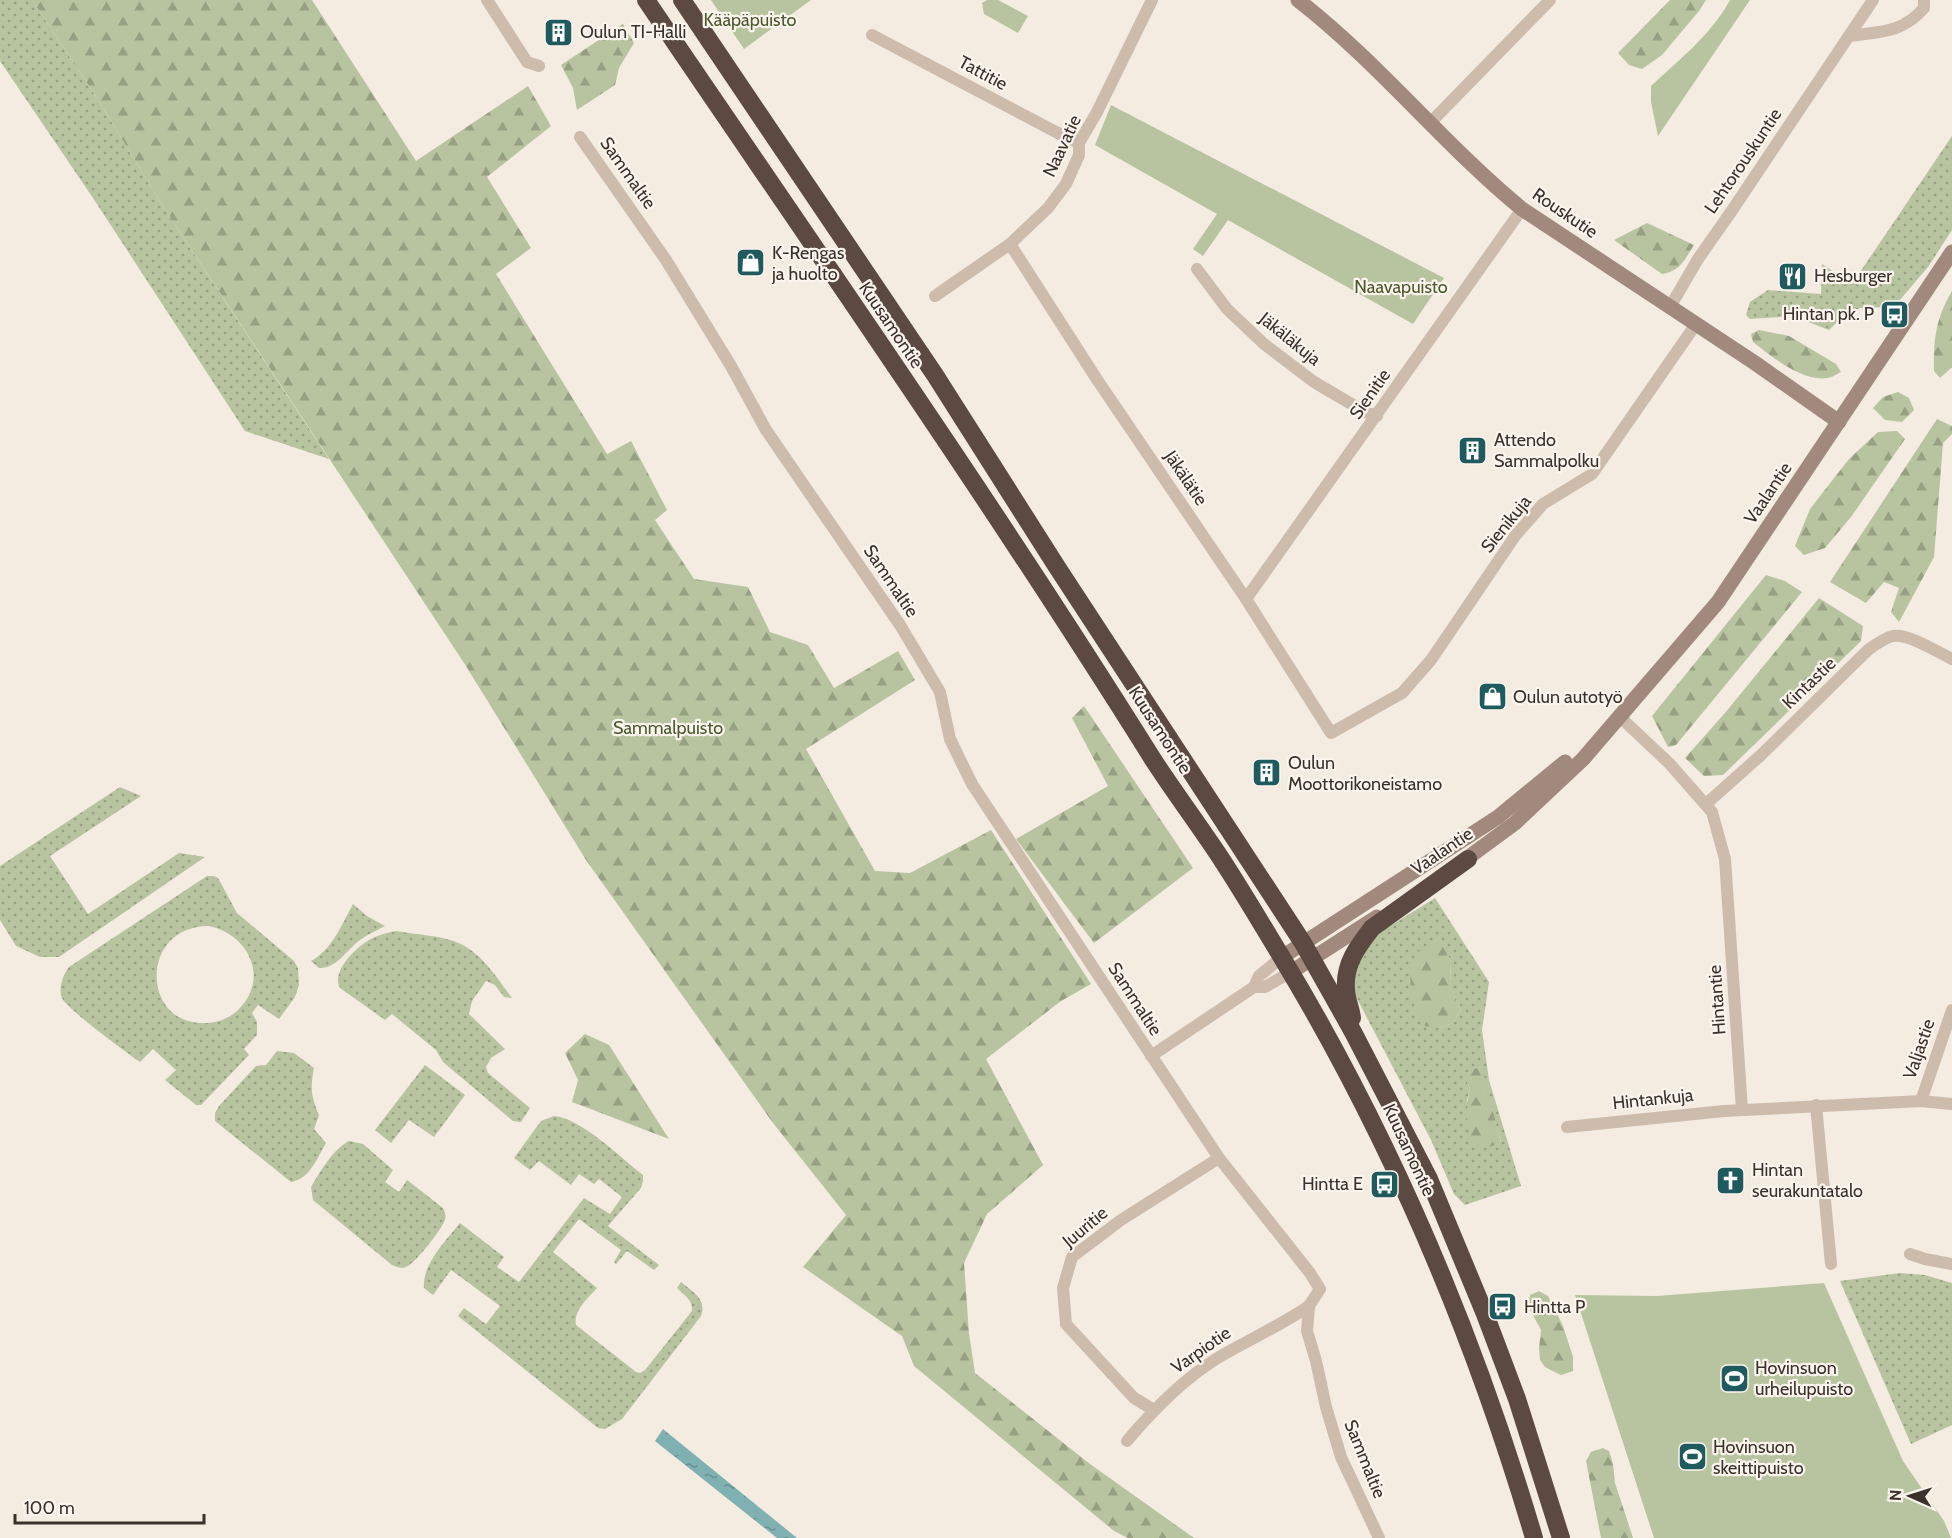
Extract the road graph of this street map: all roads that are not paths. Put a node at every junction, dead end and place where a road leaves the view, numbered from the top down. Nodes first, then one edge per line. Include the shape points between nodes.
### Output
1 (487, 0) edge
2 (646, 0) edge
3 (682, 0) edge
4 (1152, 0) edge
5 (1298, 0) edge
6 (1550, 0) edge
7 (1873, 0) edge
8 (1924, 0) edge
9 (872, 35) dead end
10 (1849, 36) junction
11 (540, 66) dead end
12 (1431, 123) junction
13 (580, 137) dead end
14 (1079, 142) junction
15 (1522, 209) junction
16 (1011, 244) junction
17 (1952, 252) edge
18 (1197, 269) dead end
19 (935, 296) dead end
20 (1670, 307) junction
21 (1696, 324) junction
22 (1377, 416) junction
23 (1839, 422) junction
24 (1246, 599) junction
25 (1952, 659) edge
26 (1620, 717) junction
27 (1332, 732) joint
28 (1598, 741) junction
29 (1706, 804) junction
30 (1468, 859) junction
31 (1308, 951) junction
32 (1286, 964) junction
33 (1952, 1010) edge
34 (1353, 1032) junction
35 (1151, 1056) junction
36 (1921, 1101) junction
37 (1952, 1104) edge
38 (1816, 1105) junction
39 (1742, 1110) junction
40 (1568, 1127) dead end
41 (1219, 1158) junction
42 (1910, 1254) dead end
43 (1832, 1264) dead end
44 (1952, 1264) edge
45 (1309, 1306) junction
46 (1154, 1410) junction
47 (1127, 1441) dead end
48 (1379, 1538) edge
49 (1534, 1538) edge
50 (1562, 1538) edge

1 - 11 street via 527,62
2 - 32 highway, Kuusamontie via 1072,629
3 - 31 highway, Kuusamontie via 935,375
4 - 14 street, Naavatie via 1098,112
5 - 12 street, Rouskutie via 1330,25
6 - 12 street
7 - 10 street, Lehtorouskuntie
8 - 10 street via 1924,8 1915,19 1900,27
9 - 14 street, Tattitie
10 - 20 street, Lehtorouskuntie via 1698,259
12 - 15 street, Rouskutie
13 - 35 street, Sammaltie via 666,260 766,430 900,625 940,692 950,739 972,784
14 - 16 street, Naavatie via 1079,155 1066,184
15 - 20 street, Rouskutie
15 - 22 street, Sienitie
16 - 19 street, Naavatie
16 - 24 street, Jäkälätie via 1098,381
17 - 23 street, Vaalantie
18 - 22 street, Jäkäläkuja via 1227,309 1264,344 1314,382
20 - 21 street, Rouskutie
21 - 23 street, Rouskutie
21 - 27 street, Sienikuja via 1592,474 1543,504 1515,536 1431,660 1402,693
22 - 24 street, Sienitie
23 - 26 street, Vaalantie via 1718,602
24 - 27 street, Jäkälätie
25 - 29 street, Kintastie via 1913,640 1894,636 1879,642
26 - 28 street, Vaalantie
26 - 29 street, Hintantie
28 - 30 street, Vaalantie via 1515,823
28 - 31 street, Vaalantie
29 - 39 street, Hintantie via 1712,812 1725,859
30 - 31 street, Vaalantie
30 - 34 highway via 1372,928 1351,957 1346,991
31 - 32 street, Vaalantie
31 - 34 highway, Kuusamontie
32 - 35 street, Sammaltie via 1259,976 1254,987
32 - 49 highway, Kuusamontie via 1359,1094 1439,1265
33 - 36 street, Valjastie
34 - 50 highway, Kuusamontie via 1428,1179 1485,1314
35 - 41 street, Sammaltie
36 - 37 street
36 - 38 street
38 - 39 street
38 - 43 street
39 - 40 street, Hintankuja
41 - 45 street, Sammaltie via 1320,1289
41 - 46 street, Juuritie via 1120,1220 1072,1257 1063,1288 1066,1324 1134,1398
42 - 44 street
45 - 46 street, Varpiotie via 1213,1361
45 - 48 street, Sammaltie via 1307,1331 1341,1457
46 - 47 street, Varpiotie

